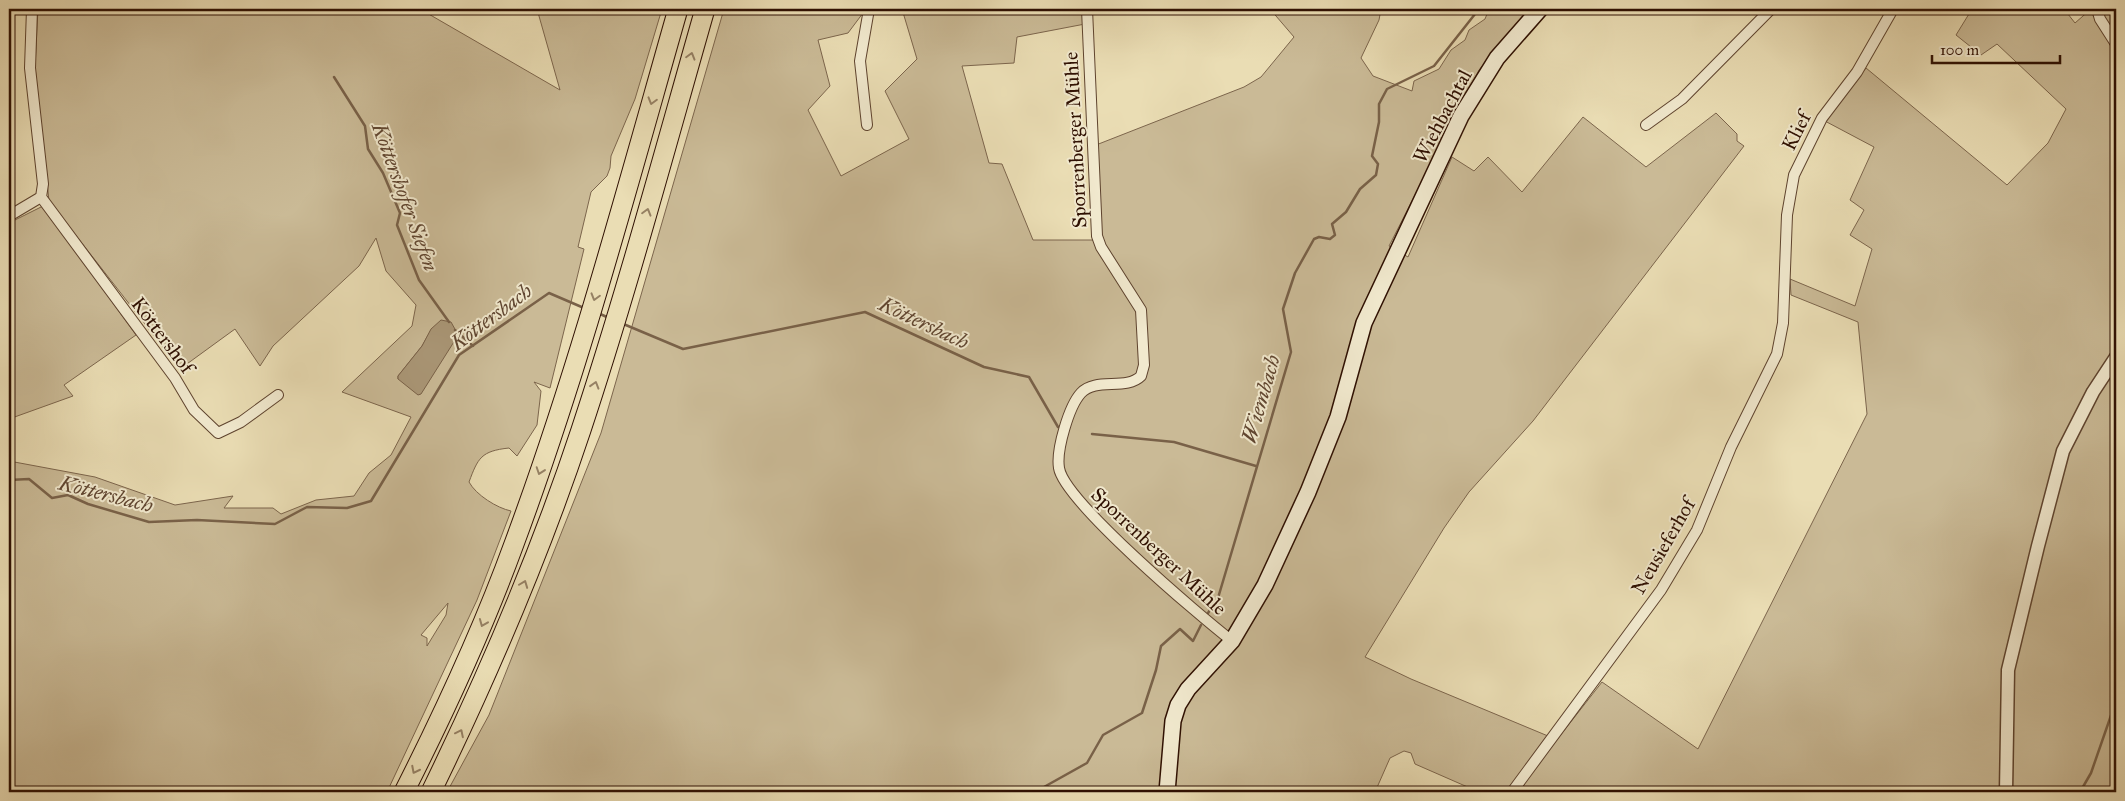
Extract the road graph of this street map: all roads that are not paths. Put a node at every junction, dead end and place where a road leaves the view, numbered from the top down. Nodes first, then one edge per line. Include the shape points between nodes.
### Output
1 (32, 9) edge
2 (678, 9) edge
3 (705, 9) edge
4 (869, 9) edge
5 (1087, 9) edge
6 (1540, 9) edge
7 (1771, 9) edge
8 (1893, 9) edge
9 (2096, 9) edge
10 (2116, 44) edge
11 (867, 125) dead end
12 (1646, 125) dead end
13 (41, 197) junction
14 (9, 216) edge
15 (1785, 288) joint
16 (2116, 357) edge
17 (278, 395) dead end
18 (1232, 641) junction
19 (404, 792) edge
20 (431, 792) edge
21 (1167, 792) edge
22 (1512, 792) edge
23 (2006, 792) edge

1 - 13 street via 30,68
2 -> 19 highway via 556,425 514,546 480,629
20 -> 3 highway via 500,646 581,432
4 - 11 street via 860,61
5 - 18 street, Sporrenberger Mühle via 1097,236 1141,310 1144,365 1142,376 1132,382 1090,387 1080,394 1063,434 1059,470 1076,498 1092,514 1176,594
6 - 18 main road, Wiehbachtal via 1512,40 1472,96 1364,323 1348,387 1312,483 1275,566
7 - 12 street via 1682,100
8 - 15 street, Klief via 1857,72 1822,118 1794,175 1787,215
9 - 10 street
13 - 14 street
13 - 17 street, Köttershof via 175,378 194,410 218,432 241,422
15 - 22 street, Neusieferhof via 1777,354 1731,447 1693,537 1630,634
16 - 23 street via 2093,392 2063,451 2008,670
18 - 21 main road, Wiehbachtal via 1188,689 1178,705 1173,721

